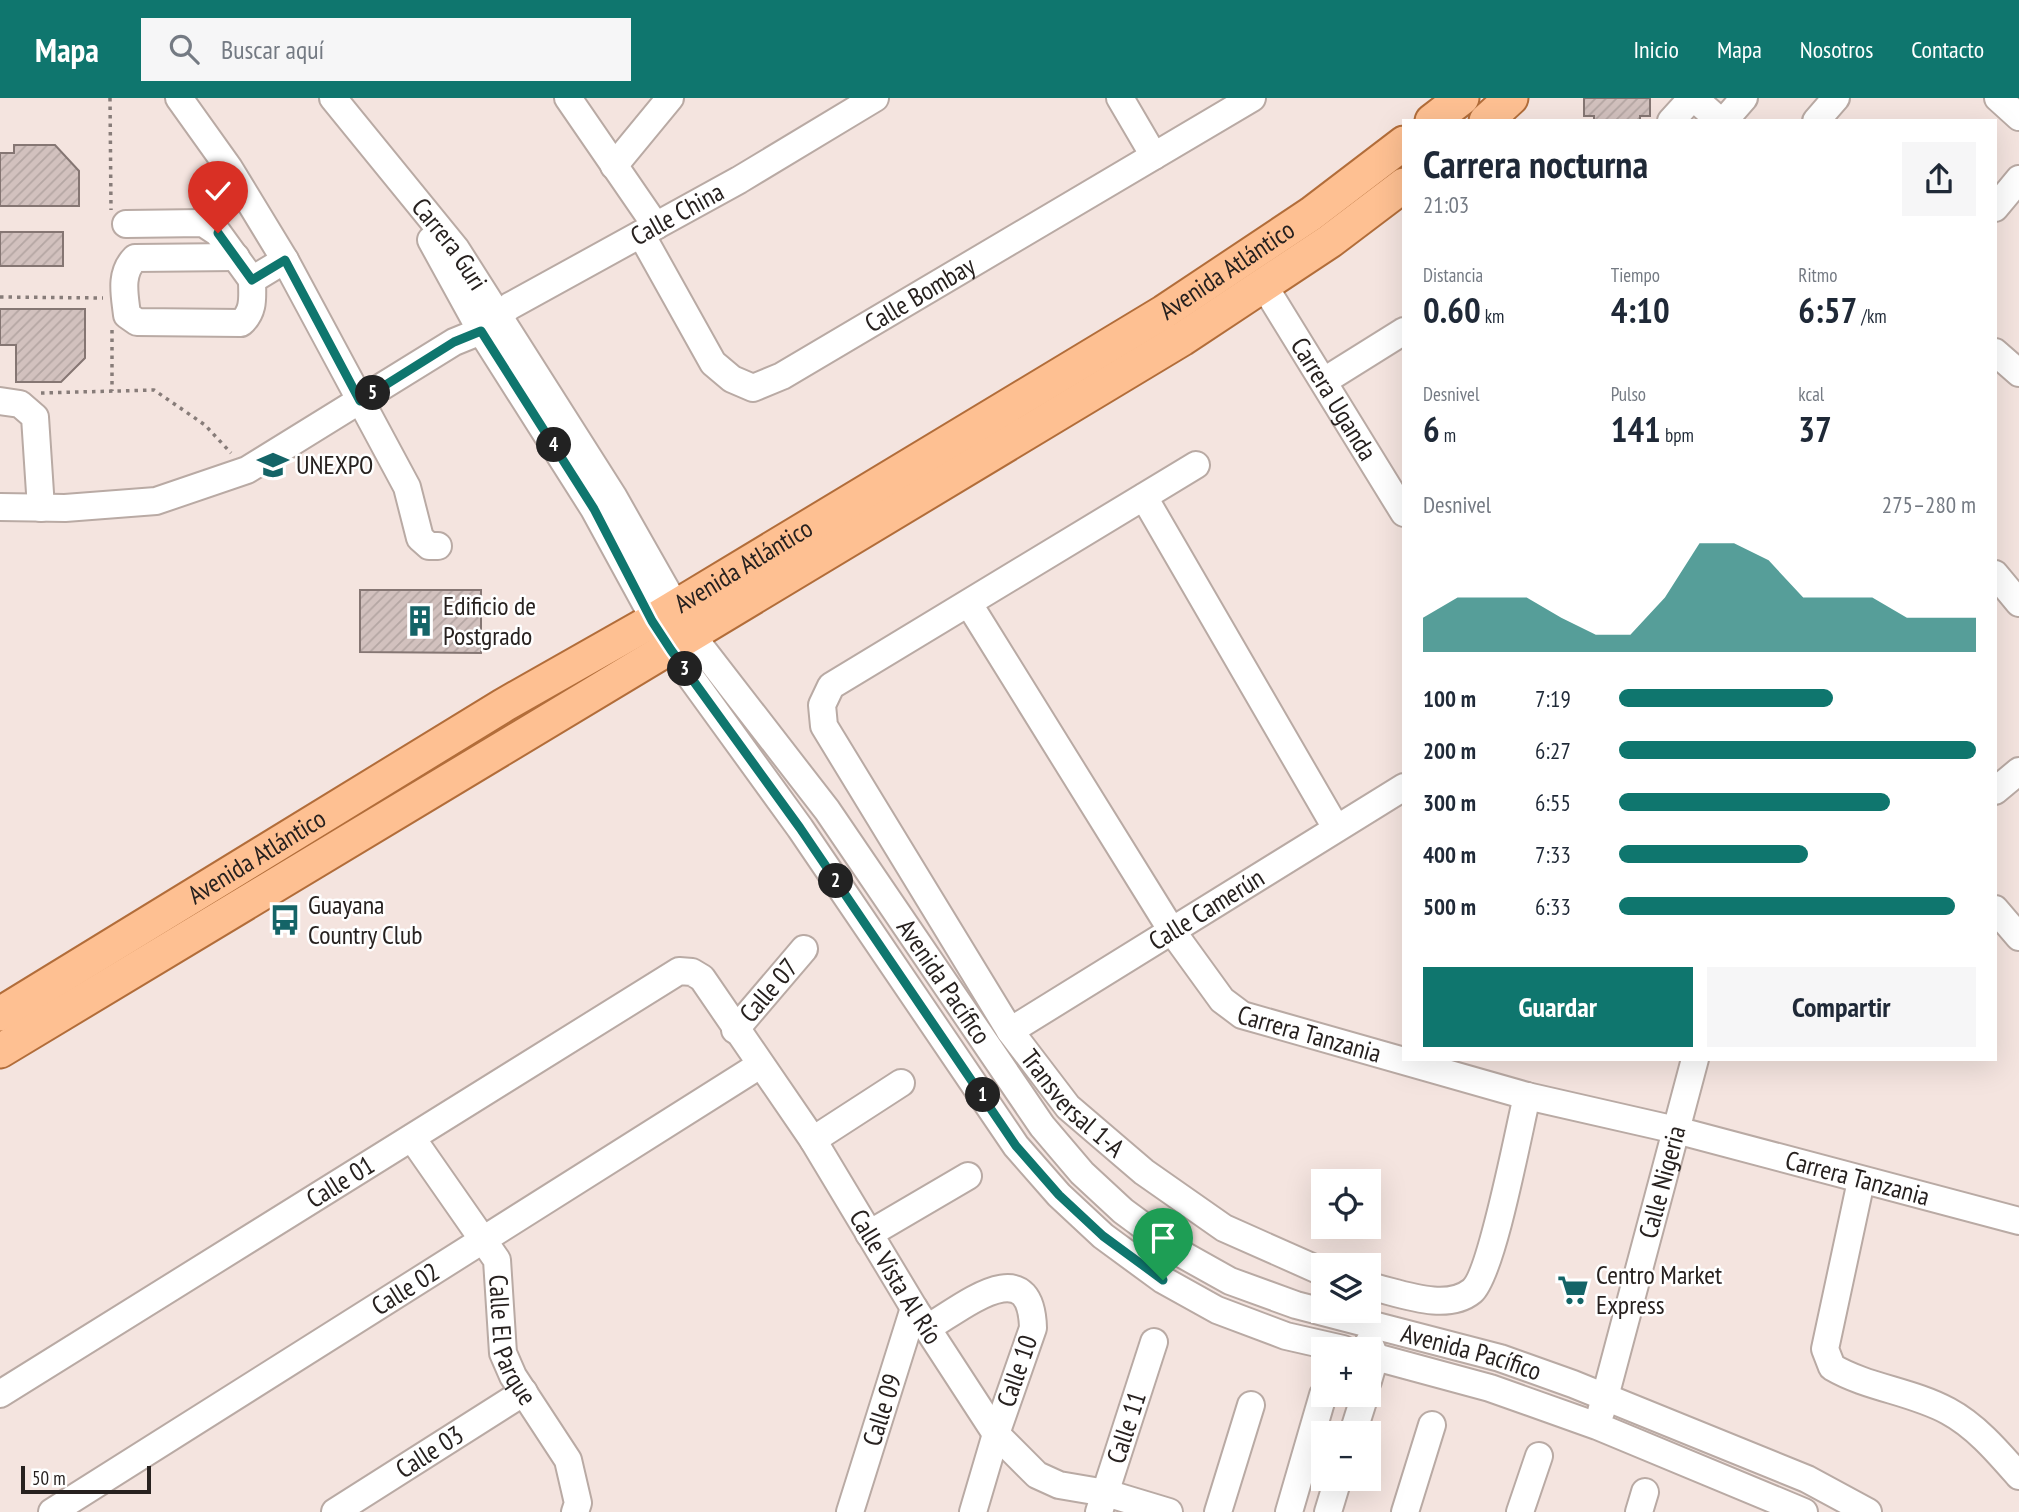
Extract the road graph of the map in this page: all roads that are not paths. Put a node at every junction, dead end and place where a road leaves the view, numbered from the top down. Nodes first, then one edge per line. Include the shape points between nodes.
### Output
1 (178, 98) edge
2 (333, 98) edge
3 (568, 98) edge
4 (670, 98) edge
5 (875, 98) edge
6 (1120, 98) edge
7 (1252, 98) edge
8 (1462, 98) edge
9 (1511, 98) edge
10 (1693, 98) edge
11 (1744, 98) edge
12 (1836, 98) edge
13 (1998, 98) edge
14 (2019, 117) edge
15 (1435, 119) edge
16 (1488, 119) edge
17 (1673, 119) edge
18 (1719, 119) edge
19 (1724, 119) edge
20 (1818, 119) edge
21 (1402, 145) edge
22 (1154, 156) junction
23 (614, 166) junction
24 (2019, 179) edge
25 (1402, 187) edge
26 (1997, 206) edge
27 (119, 217) road end
28 (648, 230) junction
29 (236, 257) junction
30 (285, 260) junction
31 (252, 280) junction
32 (1263, 284) junction
33 (489, 324) junction
34 (1402, 332) edge
35 (1997, 354) edge
36 (2019, 373) edge
37 (1324, 380) junction
38 (360, 401) junction
39 (10, 403) edge
40 (1196, 466) dead end
41 (1393, 470) edge
42 (1144, 497) junction
43 (1402, 505) edge
44 (0, 507) edge
45 (41, 508) junction
46 (438, 546) dead end
47 (1997, 576) edge
48 (2019, 603) edge
49 (969, 604) junction
50 (664, 614) junction
51 (682, 643) junction
52 (2019, 771) edge
53 (1402, 789) edge
54 (1997, 789) edge
55 (1336, 828) junction
56 (871, 874) junction
57 (850, 901) junction
58 (1997, 911) edge
59 (1172, 930) junction
60 (2019, 937) edge
61 (804, 949) dead end
62 (679, 971) joint
63 (0, 1014) edge
64 (735, 1030) junction
65 (1010, 1031) junction
66 (0, 1051) edge
67 (1402, 1061) edge
68 (1402, 1061) edge
69 (1694, 1061) edge
70 (760, 1065) junction
71 (901, 1083) dead end
72 (1527, 1096) junction
73 (1676, 1130) junction
74 (412, 1138) junction
75 (813, 1140) junction
76 (968, 1176) dead end
77 (1861, 1181) junction
78 (2019, 1221) edge
79 (869, 1234) junction
80 (481, 1241) junction
81 (1311, 1267) edge
82 (1381, 1289) edge
83 (1311, 1309) edge
84 (921, 1318) junction
85 (1371, 1323) edge
86 (1154, 1342) dead end
87 (1311, 1342) edge
88 (1381, 1366) edge
89 (524, 1392) junction
90 (0, 1394) edge
91 (1605, 1396) junction
92 (1251, 1405) dead end
93 (1320, 1407) edge
94 (1433, 1425) dead end
95 (1597, 1426) junction
96 (996, 1434) junction
97 (1539, 1456) dead end
98 (2019, 1476) edge
99 (1334, 1491) edge
100 (1103, 1502) edge
101 (52, 1512) edge
102 (335, 1512) edge
103 (575, 1512) edge
104 (850, 1512) edge
105 (973, 1512) edge
106 (1169, 1512) edge
107 (1218, 1512) edge
108 (1289, 1512) edge
109 (1328, 1512) edge
110 (1405, 1512) edge
111 (1520, 1512) edge
112 (1804, 1512) edge
113 (1868, 1512) edge

1 - 30 street via 229,168
2 - 33 street, Carrera Guri via 456,249
3 - 23 street
4 - 23 street
5 - 28 street, Calle China
6 - 22 street
7 - 22 street, Calle Bombay
8 - 15 main road
9 - 16 main road
10 - 17 street
10 - 18 street
11 - 19 street
12 - 20 street
13 - 14 street
21 - 50 main road, Avenida Atlántico via 1311,214 1164,312
22 - 28 street, Calle Bombay via 782,376 753,388 713,363
23 - 28 street
24 - 26 street
25 - 32 main road, Avenida Atlántico
27 - 29 street via 203,223 218,233
28 - 33 street, Calle China via 510,306
29 - 31 street
29 - 31 street via 135,258 127,265 124,280 127,316 136,322 241,323 249,316
30 - 31 street
30 - 38 street
32 - 37 street, Carrera Uganda
32 - 51 main road, Avenida Atlántico via 1182,339
33 - 38 street, Calle China
33 - 50 street, Carrera Guri via 613,496
34 - 37 street
35 - 36 street
37 - 41 street, Carrera Uganda
38 - 45 street, Calle China via 247,470 156,501
38 - 46 street via 407,487 420,538 429,546
39 - 45 street via 32,412 37,423
40 - 42 street
41 - 43 street, Carrera Uganda
42 - 49 street
42 - 55 street
44 - 45 street, Calle China
47 - 48 street
49 - 59 street, Carrera Tanzania
49 - 65 street, Transversal 1-A via 831,686 822,705 824,726
50 - 51 street, Carrera Guri
50 - 63 main road, Avenida Atlántico via 504,705
51 - 56 street, Avenida Pacífico via 827,810
51 - 57 street, Avenida Pacífico
51 - 66 main road, Avenida Atlántico via 449,778
52 - 54 street
53 - 55 street, Calle Camerún
55 - 59 street, Calle Camerún
56 - 57 street
56 - 83 street, Avenida Pacífico via 1042,1126 1082,1173 1181,1253 1230,1281
57 - 87 street, Avenida Pacífico via 1016,1146 1059,1195 1103,1236 1163,1280 1217,1310
58 - 60 street
59 - 65 street, Calle Camerún
59 - 67 street, Carrera Tanzania via 1222,1000 1242,1016
61 - 64 street, Calle 07
62 - 64 street, Calle Vista Al Río via 702,978
62 - 74 street, Calle 01
64 - 70 street, Calle Vista Al Río
65 - 81 street, Transversal 1-A via 1068,1107 1144,1172 1224,1228
68 - 72 street, Carrera Tanzania
69 - 73 street, Calle Nigeria
70 - 75 street, Calle Vista Al Río
70 - 80 street, Calle 02
71 - 75 street
72 - 73 street, Carrera Tanzania
72 - 82 street via 1486,1263 1473,1290 1455,1299 1435,1301
73 - 77 street, Carrera Tanzania
73 - 91 street, Calle Nigeria
74 - 80 street, Calle El Parque
74 - 90 street, Calle 01
75 - 79 street, Calle Vista Al Río
76 - 79 street
77 - 78 street, Carrera Tanzania
77 - 98 street via 1825,1349 1832,1367 1947,1410 1994,1447
79 - 84 street, Calle Vista Al Río
80 - 89 street, Calle El Parque via 497,1260 503,1353
80 - 101 street, Calle 02
84 - 96 street, Calle Vista Al Río
84 - 96 street, Calle 10 via 993,1288 1009,1287 1024,1294 1033,1312 1033,1328
84 - 104 street, Calle 09
85 - 91 street, Avenida Pacífico via 1500,1358
86 - 100 street, Calle 11
88 - 95 street, Avenida Pacífico via 1490,1388
89 - 102 street, Calle 03
89 - 103 street, Calle El Parque via 568,1460 578,1503
91 - 95 street, Calle Nigeria
91 - 113 street, Avenida Pacífico via 1807,1479
92 - 107 street
93 - 108 street
94 - 110 street
95 - 112 street, Avenida Pacífico
96 - 100 street, Calle Vista Al Río via 1037,1475
96 - 105 street, Calle 10
97 - 111 street
99 - 109 street
100 - 106 street, Calle Vista Al Río

